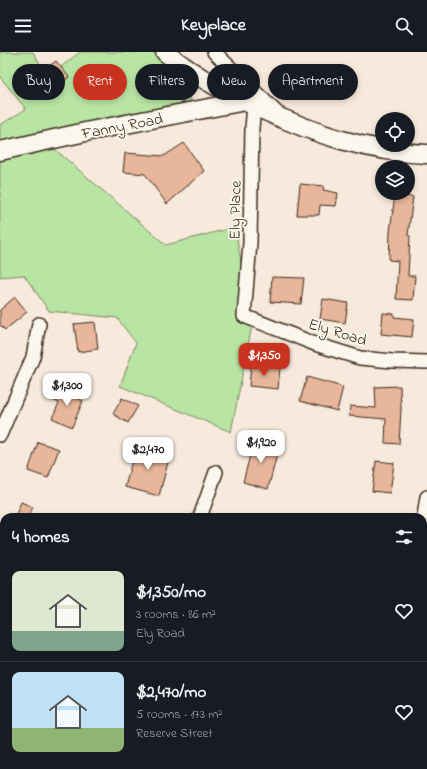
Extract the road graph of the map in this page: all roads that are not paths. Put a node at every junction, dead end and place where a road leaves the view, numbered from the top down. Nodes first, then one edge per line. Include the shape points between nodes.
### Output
1 (165, 52) edge
2 (214, 52) edge
3 (250, 104) junction
4 (286, 120) junction
5 (0, 151) edge
6 (427, 154) edge
7 (244, 316) joint
8 (38, 324) dead end
9 (427, 362) edge
10 (0, 434) edge
11 (216, 472) dead end
12 (427, 497) edge
13 (201, 513) edge
14 (425, 513) edge

1 - 3 main road via 208,82
2 - 4 street
3 - 4 main road
3 - 5 main road, Fanny Road via 90,131
3 - 7 street, Ely Place via 250,243
4 - 6 main road via 369,148
7 - 9 street, Ely Road via 360,358
8 - 10 street via 33,357
11 - 13 street
12 - 14 street

